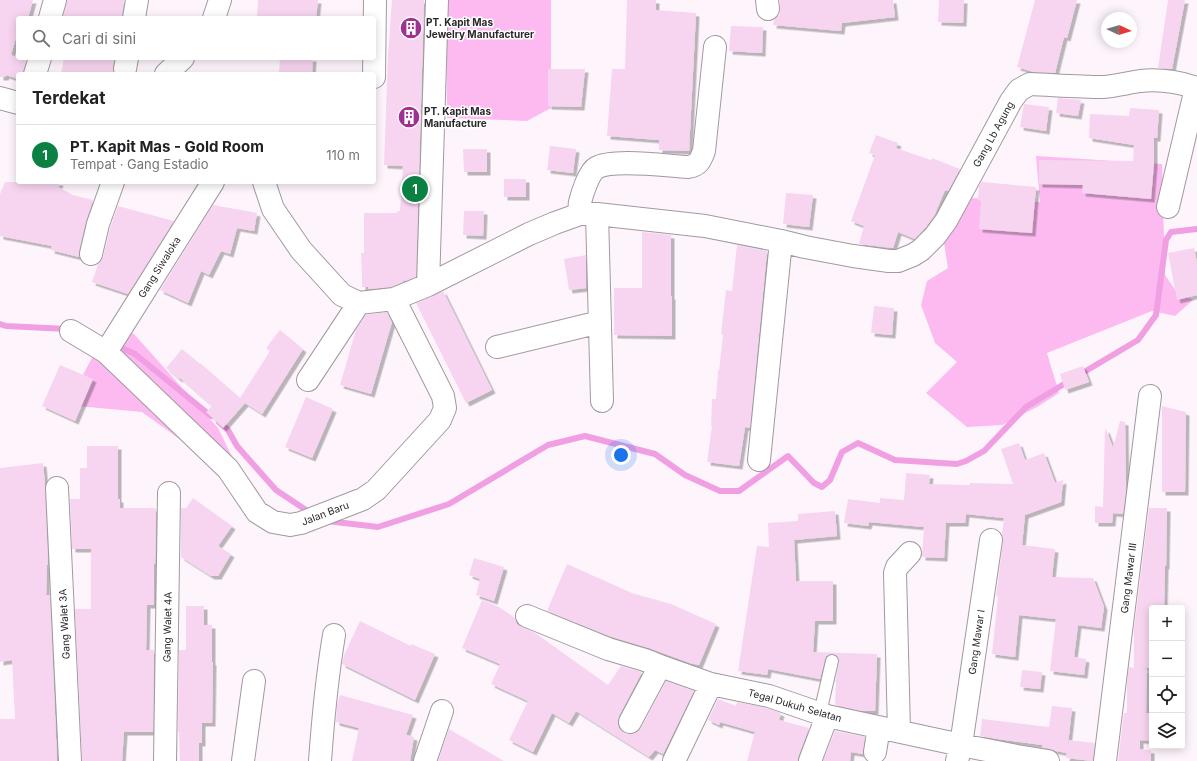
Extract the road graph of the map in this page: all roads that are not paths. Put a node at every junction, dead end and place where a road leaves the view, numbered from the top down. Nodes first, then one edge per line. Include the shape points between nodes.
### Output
1 (55, 0) edge
2 (137, 0) edge
3 (220, 0) edge
4 (375, 0) edge
5 (437, 0) edge
6 (51, 16) edge
7 (134, 16) edge
8 (215, 16) edge
9 (375, 16) edge
10 (715, 47) dead end
11 (39, 60) edge
12 (181, 60) edge
13 (374, 60) edge
14 (36, 72) edge
15 (168, 72) edge
16 (374, 72) edge
17 (1196, 88) edge
18 (0, 98) edge
19 (16, 102) edge
20 (112, 184) edge
21 (212, 184) edge
22 (265, 184) edge
23 (1168, 206) dead end
24 (588, 214) junction
25 (781, 241) junction
26 (91, 254) dead end
27 (428, 285) junction
28 (394, 298) junction
29 (359, 303) junction
30 (600, 322) junction
31 (71, 331) dead end
32 (497, 347) dead end
33 (106, 352) junction
34 (308, 380) dead end
35 (1150, 396) dead end
36 (602, 401) dead end
37 (759, 460) dead end
38 (57, 488) dead end
39 (169, 493) dead end
40 (991, 540) dead end
41 (910, 553) dead end
42 (527, 616) dead end
43 (334, 635) dead end
44 (832, 661) dead end
45 (660, 666) junction
46 (254, 681) dead end
47 (712, 684) junction
48 (442, 711) dead end
49 (824, 714) junction
50 (630, 722) dead end
51 (889, 729) junction
52 (875, 752) dead end
53 (959, 753) edge
54 (1017, 759) edge
55 (70, 761) edge
56 (165, 761) edge
57 (243, 761) edge
58 (320, 761) edge
59 (425, 761) edge
60 (674, 761) edge
61 (810, 761) edge
62 (1048, 761) edge
63 (1105, 761) edge

1 - 6 street
2 - 7 street
3 - 8 street
4 - 9 street
5 - 27 street
10 - 24 street via 704,151 696,165 688,168 618,163 594,169 580,202
11 - 14 street
12 - 15 street
13 - 16 street
17 - 23 street
17 - 25 street, Gang Lb Agung via 1164,81 1140,81 1105,87 1030,84 1019,90 1011,101 956,205 935,236 913,255 884,261
18 - 19 street
20 - 26 street via 98,224
21 - 33 street, Gang Siwaloka
22 - 29 street via 273,209 301,250 342,295
24 - 25 street, Gang Lb Agung via 705,226
24 - 27 street via 555,223 529,234
24 - 30 street
25 - 37 street
27 - 28 street
28 - 29 street
28 - 33 street, Jalan Baru via 443,396 445,408 440,420 376,490 363,499 301,523 290,525 273,522 257,512 228,468
29 - 34 street
30 - 32 street
30 - 36 street
31 - 33 street, Jalan Baru
35 - 63 street, Gang Mawar III
38 - 55 street, Gang Walet 3A
39 - 56 street, Gang Walet 4A
40 - 53 street, Gang Mawar I
41 - 51 street via 895,573
42 - 45 street, Tegal Dukuh Selatan via 608,649
43 - 58 street via 326,685
44 - 49 lane
45 - 47 street, Tegal Dukuh Selatan
45 - 50 street
46 - 57 street
47 - 49 street, Tegal Dukuh Selatan via 769,696
47 - 60 street
48 - 59 street
49 - 51 street, Tegal Dukuh Selatan
49 - 61 street
51 - 52 street
51 - 53 street, Tegal Dukuh Selatan
53 - 54 street, Tegal Dukuh Selatan
54 - 62 street, Tegal Dukuh Selatan

